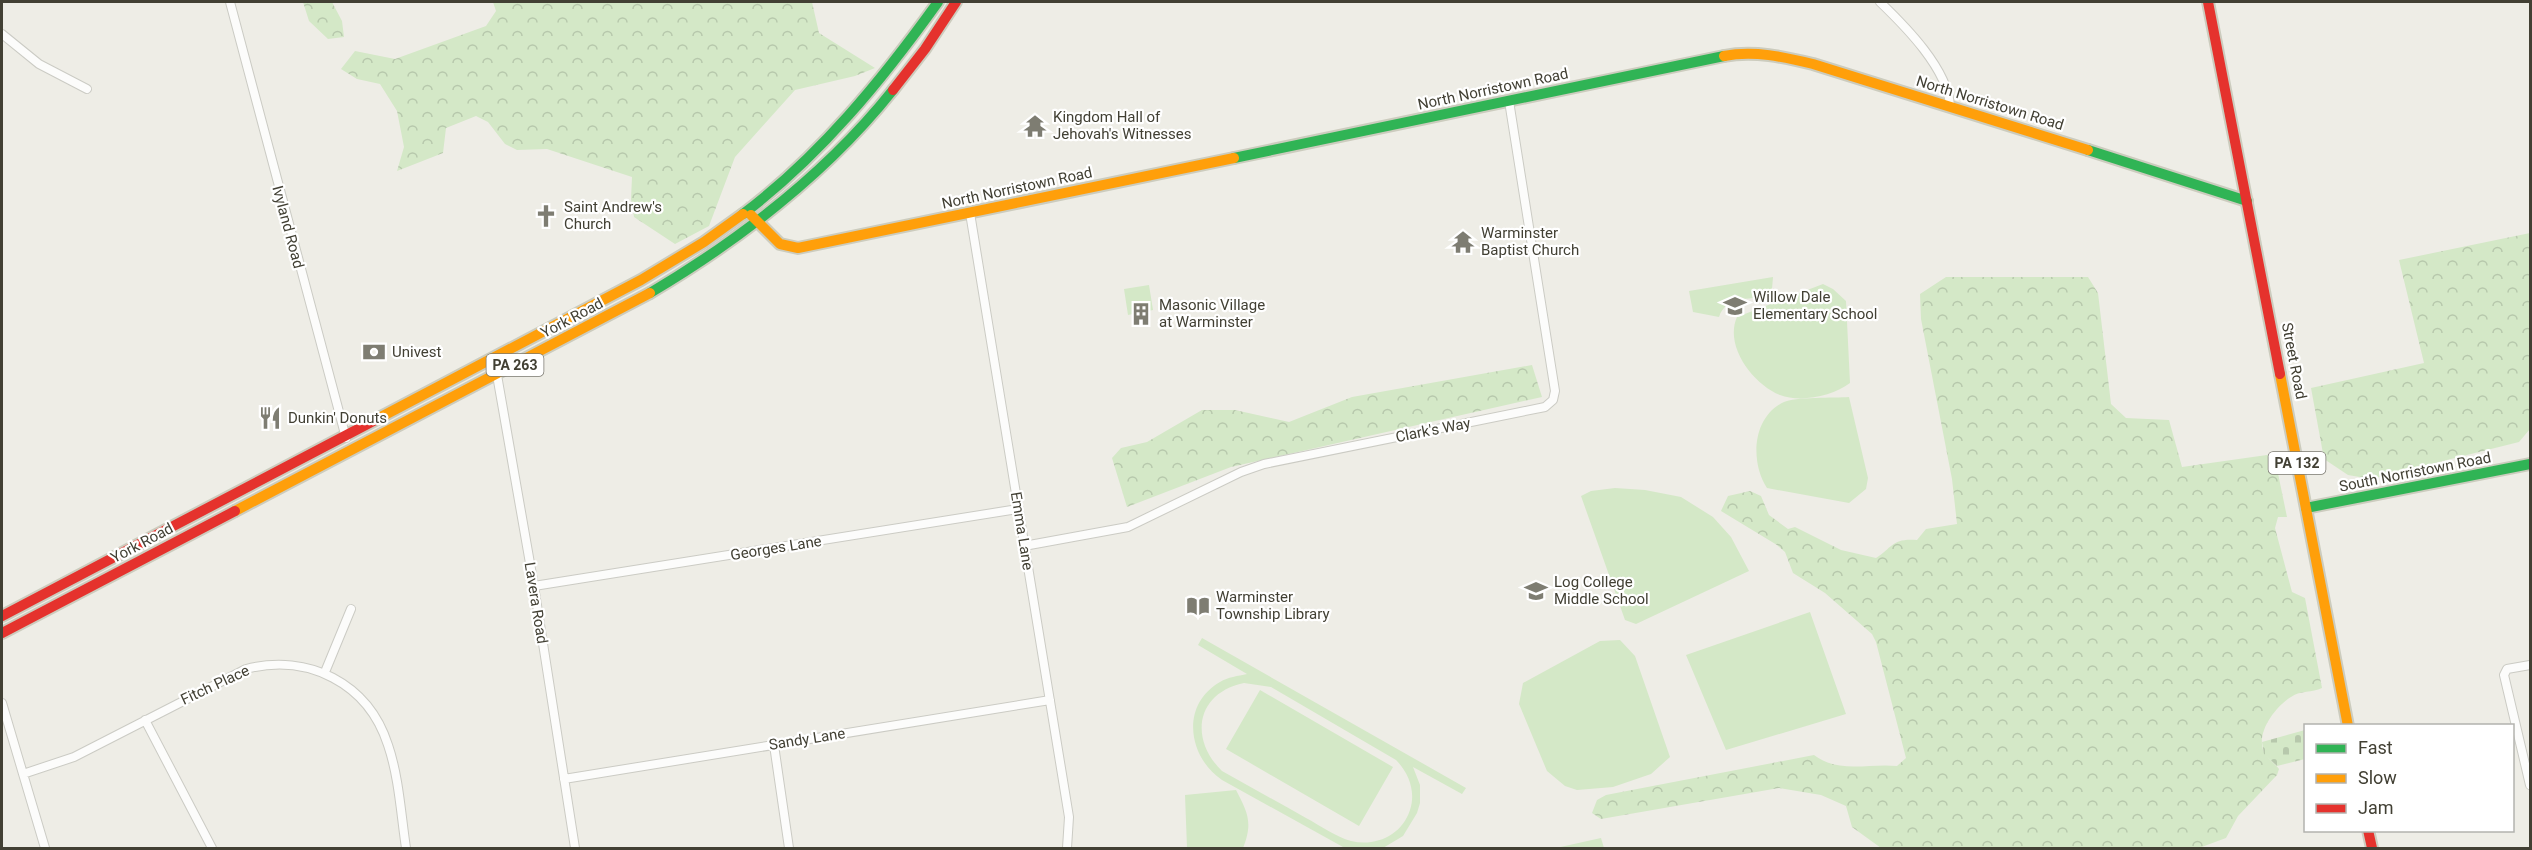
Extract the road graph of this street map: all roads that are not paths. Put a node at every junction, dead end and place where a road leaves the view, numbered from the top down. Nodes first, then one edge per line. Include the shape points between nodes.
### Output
1 (230, 2) edge
2 (938, 2) edge
3 (956, 2) edge
4 (1880, 2) edge
5 (2208, 2) edge
6 (2, 34) edge
7 (87, 89) dead end
8 (1509, 101) junction
9 (1950, 106) junction
10 (2247, 201) junction
11 (747, 210) junction
12 (970, 213) junction
13 (758, 222) junction
14 (494, 358) junction
15 (498, 374) junction
16 (346, 437) junction
17 (351, 451) junction
18 (2530, 464) edge
19 (2306, 508) junction
20 (1018, 509) junction
21 (1024, 546) junction
22 (534, 586) junction
23 (351, 609) dead end
24 (2, 616) edge
25 (2, 633) edge
26 (2530, 665) edge
27 (325, 672) junction
28 (1050, 700) junction
29 (2, 704) edge
30 (145, 720) junction
31 (2348, 724) edge
32 (774, 745) junction
33 (23, 774) junction
34 (564, 779) junction
35 (2530, 785) edge
36 (2368, 832) edge
37 (45, 849) edge
38 (212, 849) edge
39 (406, 849) edge
40 (575, 849) edge
41 (789, 849) edge
42 (1067, 849) edge
43 (2372, 849) edge

1 - 16 street, Ivyland Road
2 - 11 main road, York Road / PA 263 via 863,103 789,176
3 - 13 main road, York Road / PA 263 via 874,112 820,168
4 - 9 street via 1942,76
5 - 10 main road, Street Road / PA 132
6 - 7 street via 39,64
8 - 9 main road, North Norristown Road via 1754,53
8 - 12 main road, North Norristown Road
8 - 21 street, Clark's Way via 1555,391 1550,403 1264,464 1128,527
9 - 10 main road, North Norristown Road
10 - 19 main road, Street Road / PA 132
11 - 13 main road, North Norristown Road
11 - 14 main road, York Road / PA 263 via 660,270
12 - 13 main road, North Norristown Road via 798,248 780,244
12 - 20 street, Emma Lane
13 - 15 main road, York Road / PA 263 via 664,286
14 - 15 street, Lavera Road
14 - 16 main road, York Road / PA 263
15 - 17 main road, York Road / PA 263
15 - 22 street, Lavera Road
16 - 17 street, Ivyland Road
16 - 24 main road, York Road / PA 263
17 - 25 main road, York Road / PA 263
18 - 19 main road, South Norristown Road
19 - 31 main road, Street Road / PA 132
20 - 21 street, Emma Lane
20 - 22 street, Georges Lane
21 - 28 street, Emma Lane
22 - 34 street, Lavera Road
23 - 27 street
26 - 35 street via 2507,669 2504,675
27 - 30 street, Fitch Place via 289,664 246,669
27 - 39 street, Fitch Place via 354,691 383,730 391,754
28 - 32 street, Sandy Lane
28 - 42 street, Emma Lane via 1069,818
29 - 33 street
30 - 33 street, Fitch Place via 74,756
30 - 38 street
32 - 34 street, Sandy Lane
32 - 41 street
33 - 37 street
34 - 40 street, Lavera Road
36 - 43 main road

